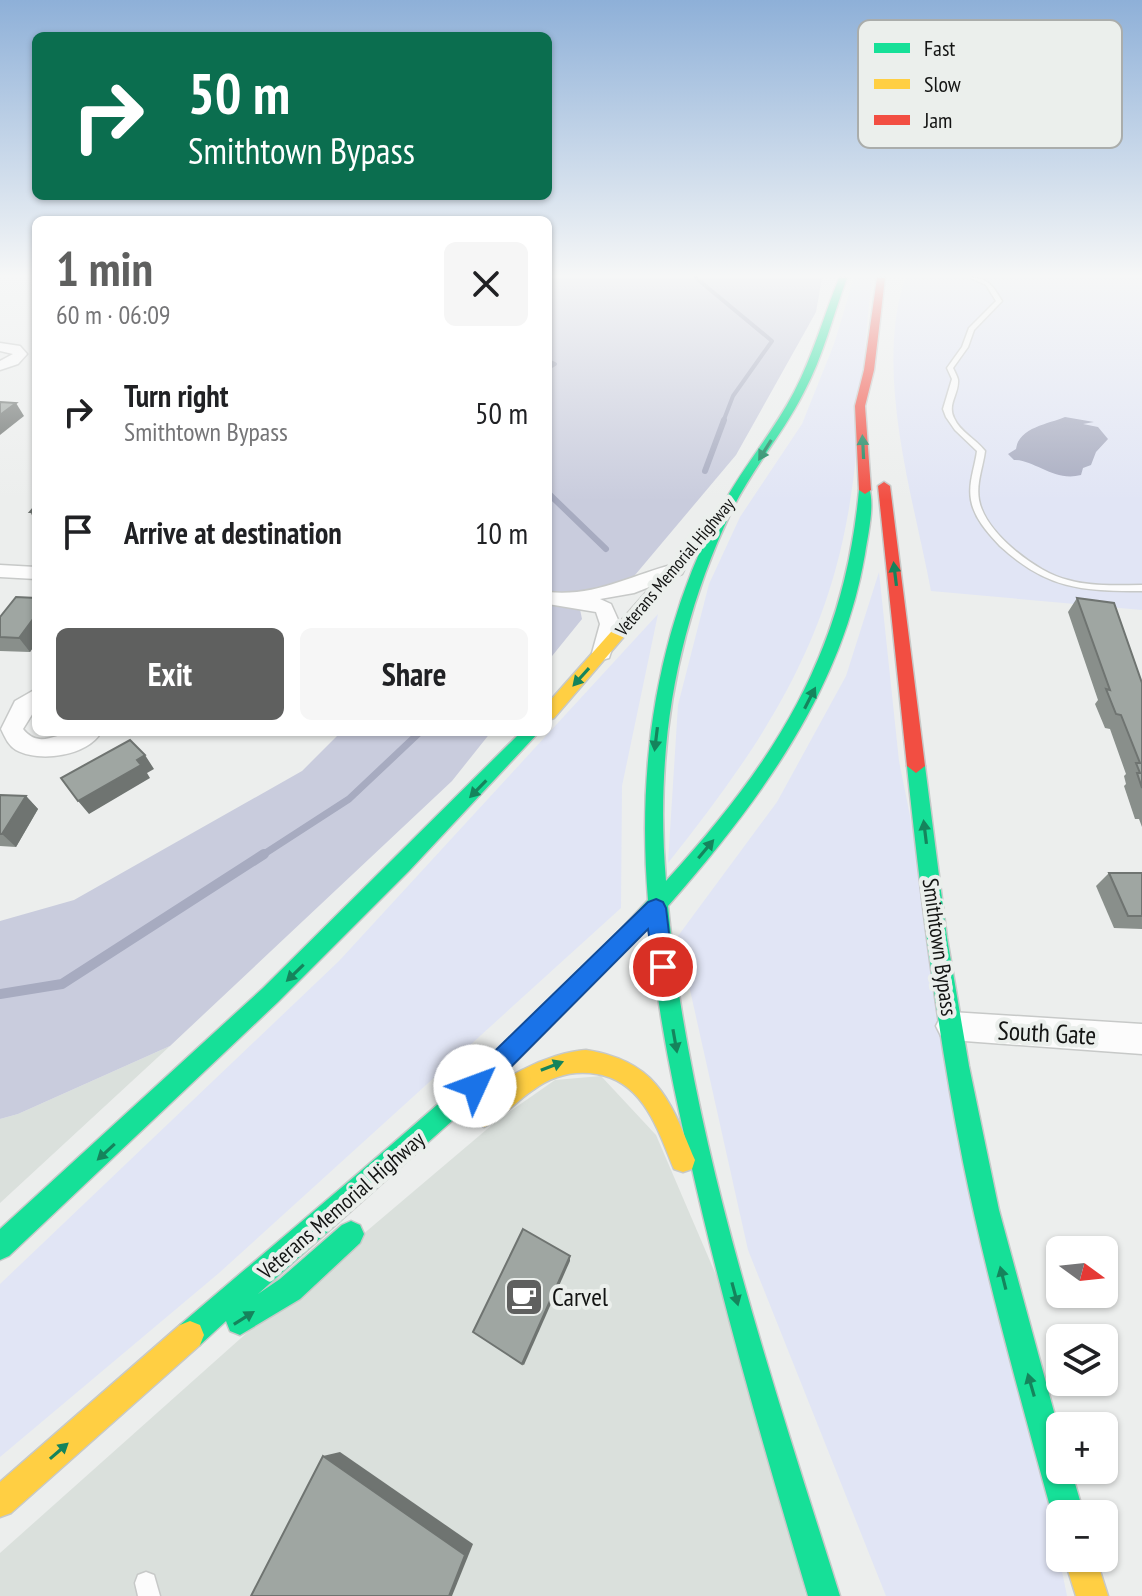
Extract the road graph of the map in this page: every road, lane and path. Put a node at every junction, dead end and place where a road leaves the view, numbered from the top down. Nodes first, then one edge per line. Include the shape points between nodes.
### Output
1 (18, 352) edge
2 (817, 352) edge
3 (872, 352) edge
4 (961, 352) edge
5 (0, 366) edge
6 (869, 370) junction
7 (725, 513) junction
8 (675, 570) junction
9 (0, 571) edge
10 (32, 573) edge
11 (1142, 588) edge
12 (558, 598) edge
13 (602, 653) junction
14 (32, 700) edge
15 (552, 709) edge
16 (83, 736) edge
17 (527, 736) edge
18 (656, 908) junction
19 (951, 1026) junction
20 (1142, 1039) edge
21 (465, 1132) dead end
22 (364, 1223) dead end
23 (1, 1246) edge
24 (727, 1264) junction
25 (131, 1390) junction
26 (1064, 1500) edge
27 (0, 1502) edge
28 (1084, 1572) edge
29 (824, 1596) edge
30 (1092, 1596) edge

1 - 5 street
2 -> 7 highway, Veterans Memorial Highway via 800,391
3 - 6 highway, Veterans Memorial Highway
4 - 11 lane via 950,368 955,379 947,409 956,430 981,451 973,484 976,507 987,526 1058,581 1091,588
18 -> 6 highway, Veterans Memorial Highway via 769,765 810,698 834,643 861,544 865,491 860,406
19 -> 6 highway, Smithtown Bypass
7 - 8 highway, Veterans Memorial Highway
7 -> 18 highway via 689,596 664,687 651,818
8 - 12 street via 627,589
8 - 13 highway, Veterans Memorial Highway
9 - 10 street
12 - 13 street via 599,605 608,613
13 -> 15 highway, Veterans Memorial Highway
14 - 16 street via 12,729 24,745 52,748
17 -> 23 highway via 260,1007
18 -> 24 highway via 677,1053
18 - 25 highway, Veterans Memorial Highway via 479,1083
19 - 20 street, South Gate
26 -> 19 highway, Smithtown Bypass via 999,1261
21 -> 24 highway via 517,1086 551,1065 588,1059 624,1070 651,1093
25 -> 22 highway via 325,1269
24 -> 29 highway
27 -> 25 highway, Veterans Memorial Highway
28 - 30 highway

